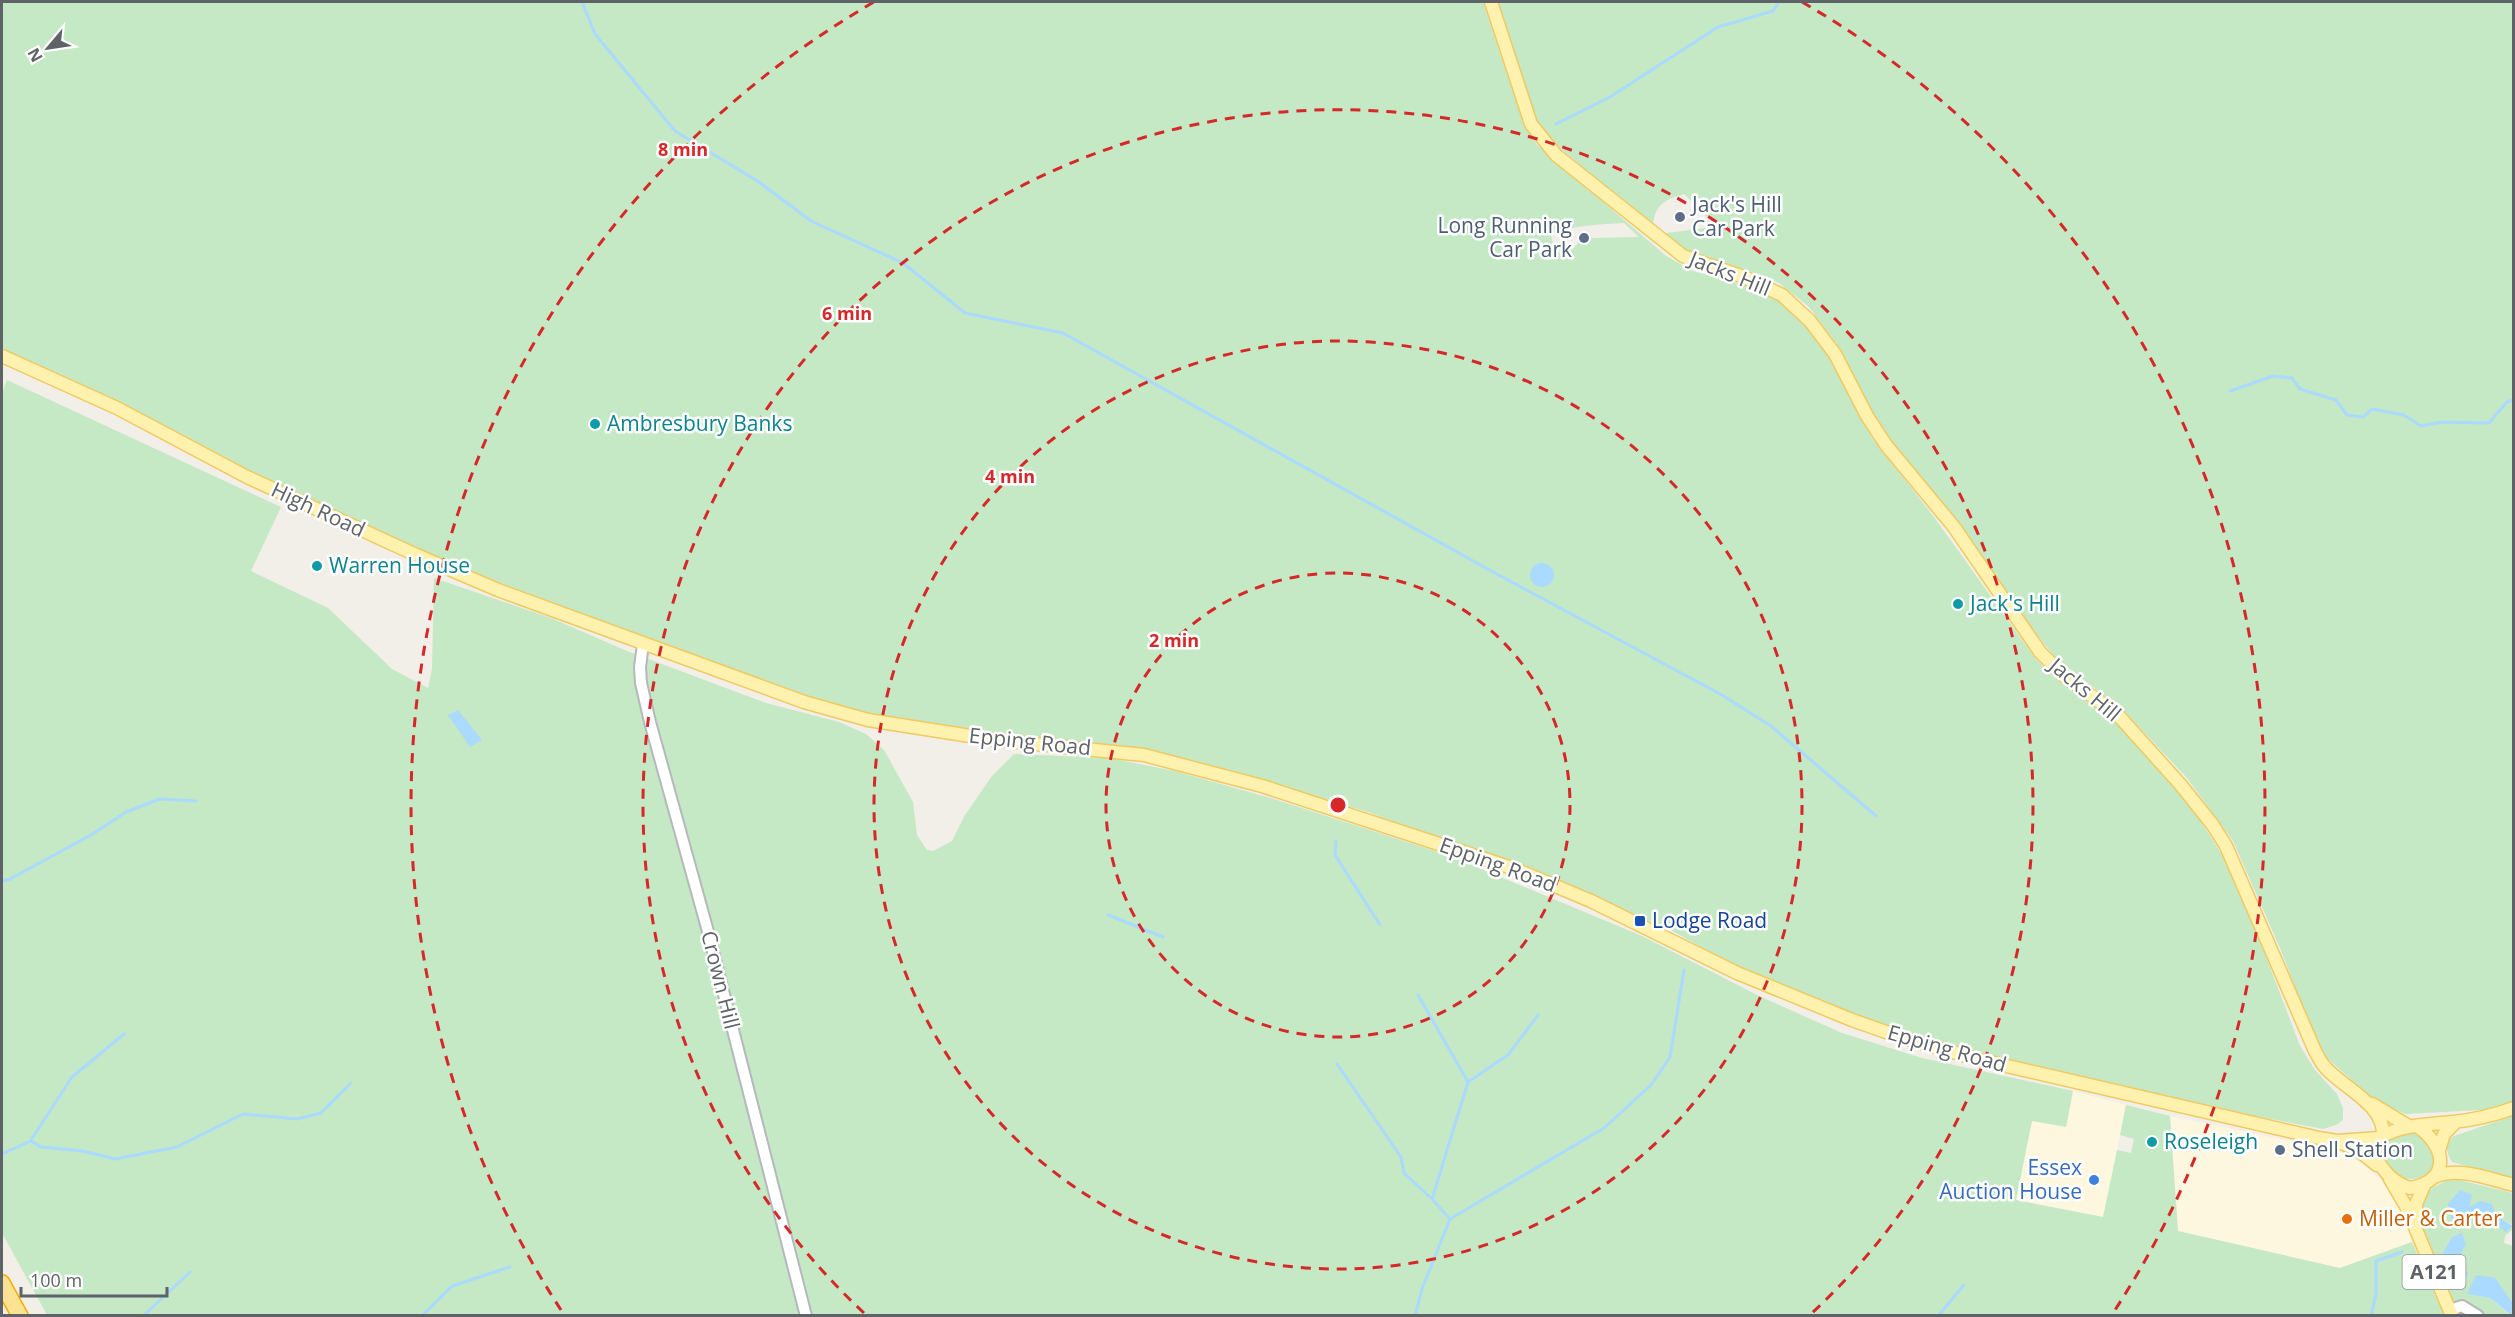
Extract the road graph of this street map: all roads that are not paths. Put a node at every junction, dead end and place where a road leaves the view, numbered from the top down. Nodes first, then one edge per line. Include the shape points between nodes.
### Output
1 (1491, 2) edge
2 (2, 356) edge
3 (643, 644) junction
4 (2363, 1100) junction
5 (2514, 1108) edge
6 (2456, 1122) junction
7 (2413, 1126) junction
8 (2381, 1137) junction
9 (2337, 1141) junction
10 (2439, 1153) junction
11 (2385, 1173) junction
12 (2467, 1174) junction
13 (2430, 1180) junction
14 (2514, 1185) edge
15 (2416, 1228) junction
16 (2, 1283) edge
17 (2451, 1313) edge
18 (20, 1316) edge
19 (806, 1316) edge
20 (2478, 1316) edge

1 - 4 main road, Jacks Hill via 1531,124 1541,138 1556,155 1683,255 1782,295 1810,321 1835,354 1886,445 1954,526 2040,652 2064,676 2117,714 2212,824 2226,846 2315,1051 2325,1067
2 - 3 main road, High Road via 414,554
3 - 9 main road, Epping Road via 804,702 868,720 996,740 1144,755 1262,786 1515,869 1592,901 1737,973 1903,1038 1982,1060
3 - 19 street, Crown Hill via 640,667 648,712
4 - 7 main road
4 - 8 main road via 2383,1125
5 - 6 main road
6 - 7 main road
6 - 10 main road via 2444,1134
7 - 8 main road
7 - 10 main road via 2432,1138
8 - 9 main road, Epping Road
8 - 11 main road via 2374,1154
9 - 11 main road, Epping Road via 2358,1150
10 - 12 main road via 2446,1164
10 - 13 main road via 2439,1168
11 - 13 main road via 2410,1188
11 - 15 main road, A121
12 - 13 main road via 2443,1173
12 - 14 main road
13 - 15 main road, A121 via 2416,1204
15 - 17 main road, A121
16 - 18 highway
17 - 20 street via 2462,1306

